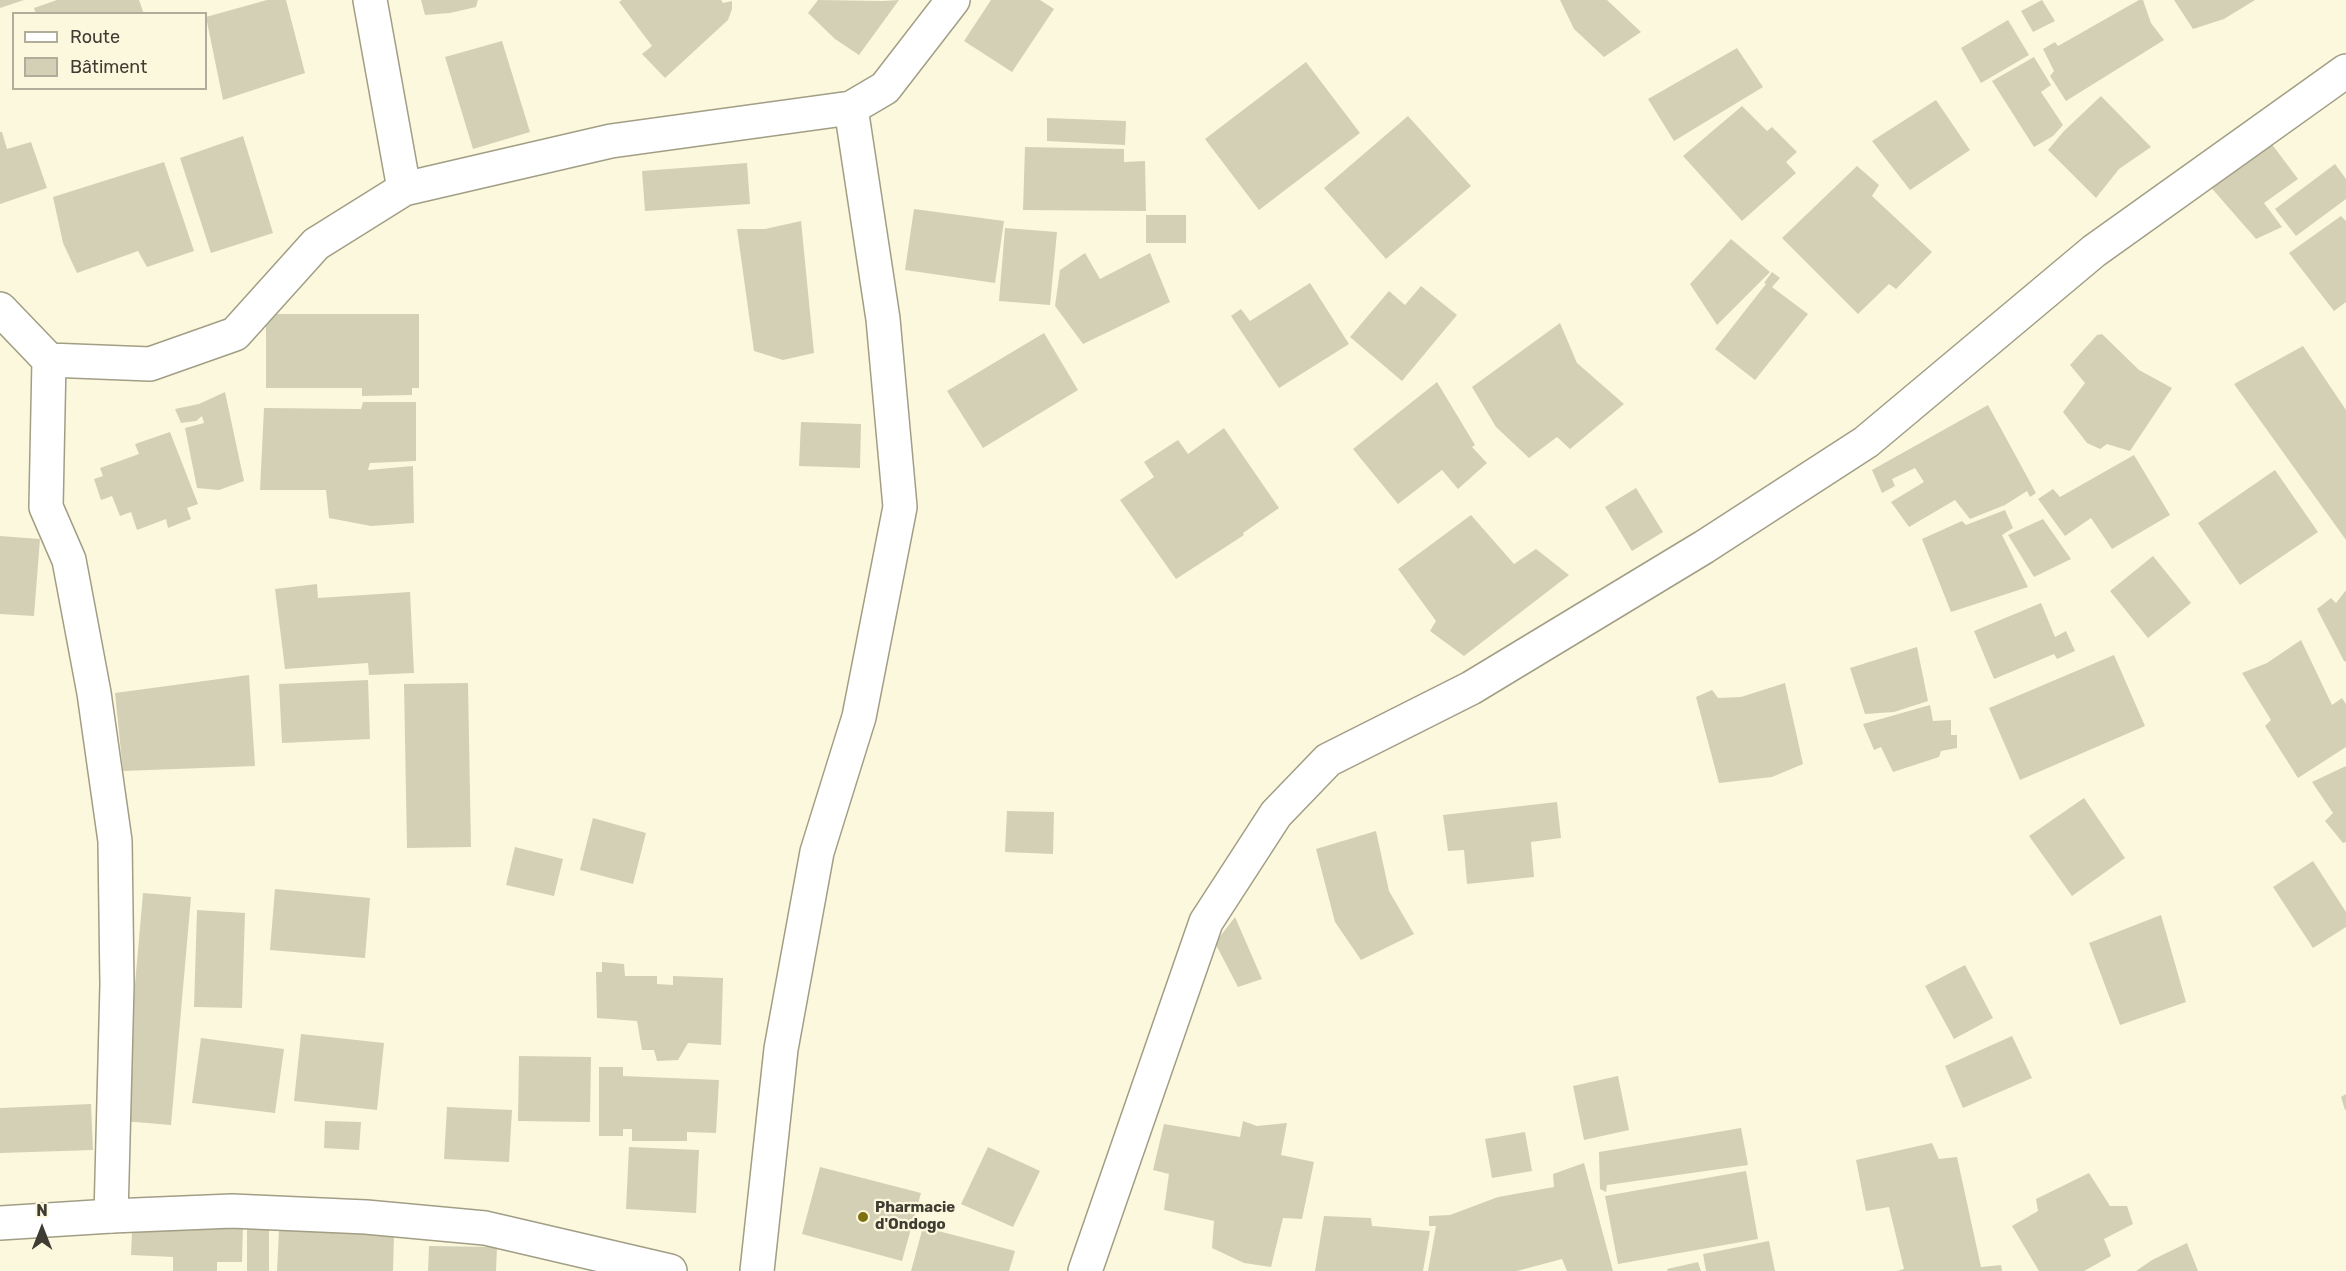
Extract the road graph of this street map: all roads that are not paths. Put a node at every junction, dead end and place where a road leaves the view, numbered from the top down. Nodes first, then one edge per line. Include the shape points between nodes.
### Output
1 (370, 0) edge
2 (953, 0) edge
3 (2346, 71) edge
4 (851, 108) junction
5 (404, 189) junction
6 (0, 309) edge
7 (49, 360) junction
8 (111, 1215) junction
9 (0, 1223) edge
10 (670, 1271) edge
11 (757, 1271) edge
12 (1086, 1271) edge

1 - 5 street
2 - 4 street via 885,88
3 - 12 street via 2094,251 1866,442 1704,547 1471,688 1328,760 1276,814 1206,922
4 - 5 street via 611,141
4 - 11 street via 883,319 900,507 859,717 817,852 781,1049
5 - 7 street via 316,244 235,334 150,364
6 - 7 street
7 - 8 street via 46,507 69,560 116,841
8 - 9 street
8 - 10 street via 232,1211 485,1228

